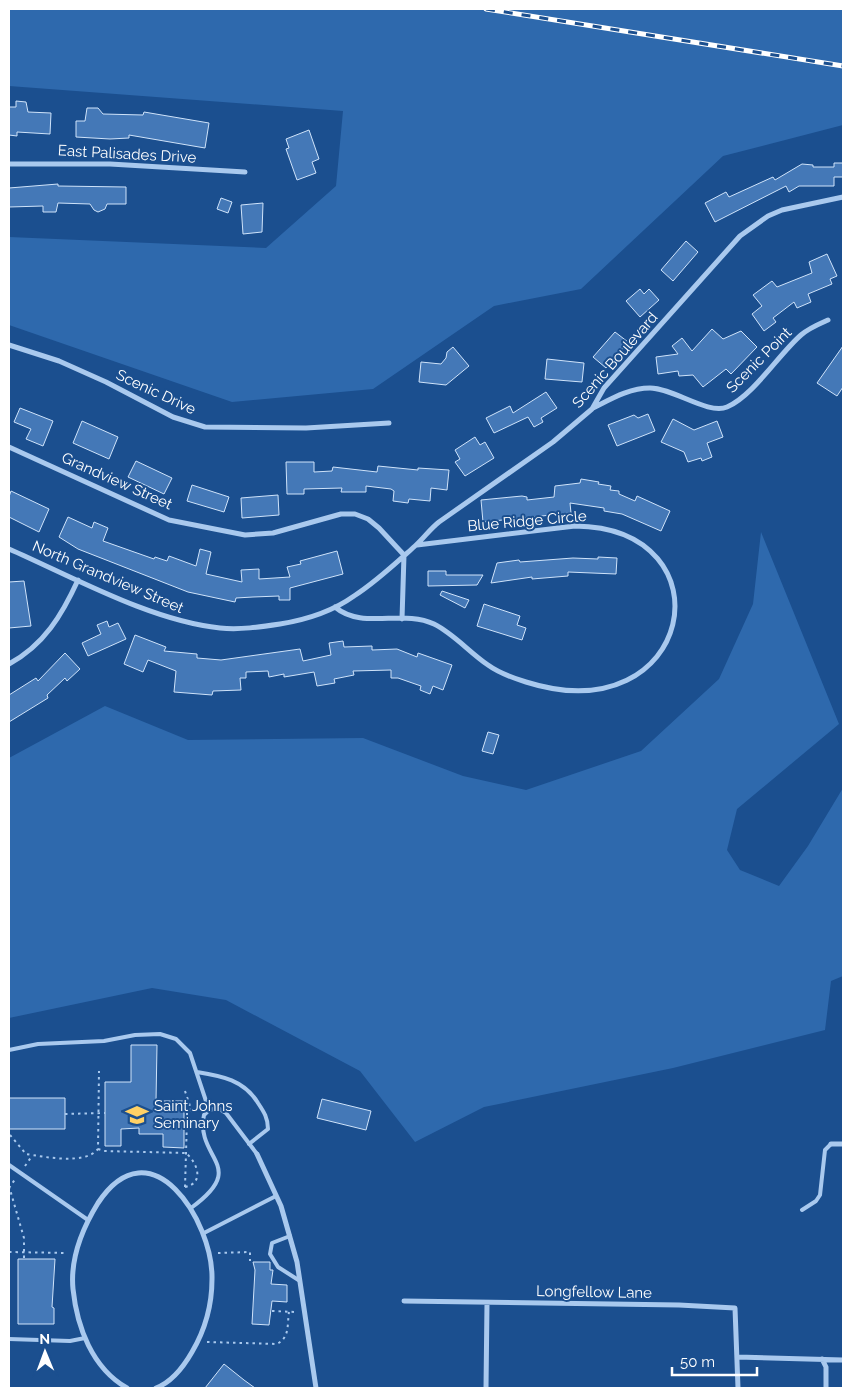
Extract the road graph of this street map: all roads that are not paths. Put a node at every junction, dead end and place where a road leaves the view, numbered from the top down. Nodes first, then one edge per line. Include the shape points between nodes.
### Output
1 (9, 164) edge
2 (245, 172) dead end
3 (843, 197) edge
4 (828, 320) dead end
5 (9, 345) edge
6 (592, 409) junction
7 (389, 423) dead end
8 (9, 447) edge
9 (417, 544) junction
10 (9, 549) edge
11 (404, 555) junction
12 (78, 580) junction
13 (335, 607) junction
14 (402, 619) junction
15 (9, 664) edge
16 (9, 1050) edge
17 (197, 1072) junction
18 (209, 1110) junction
19 (249, 1144) junction
20 (831, 1144) joint
21 (843, 1144) edge
22 (257, 1154) joint
23 (9, 1165) edge
24 (276, 1196) junction
25 (191, 1208) junction
26 (802, 1210) dead end
27 (88, 1220) junction
28 (204, 1233) junction
29 (290, 1236) junction
30 (300, 1281) junction
31 (404, 1301) dead end
32 (487, 1304) junction
33 (85, 1338) junction
34 (9, 1339) edge
35 (738, 1357) junction
36 (822, 1359) junction
37 (843, 1360) edge
38 (127, 1388) edge
39 (156, 1388) edge
40 (316, 1388) edge
41 (486, 1388) edge
42 (738, 1388) edge
43 (826, 1388) edge

1 - 2 street, East Palisades Drive via 110,164
3 - 6 street, Scenic Boulevard via 782,210 740,236 604,388
4 - 6 street, Scenic Point via 802,334 753,386 727,407 708,406 650,388 626,392
5 - 7 street, Scenic Drive via 59,361 172,417 205,427 306,428
6 - 9 street, Scenic Boulevard via 553,442 439,522
8 - 11 street, Grandview Street via 169,520 245,535 273,533 342,514 355,514 379,528
9 - 11 street, Scenic Boulevard
9 - 14 street, Blue Ridge Circle via 575,526 620,532 642,543 664,566 674,596 673,626 659,655 636,677 610,688 577,692 544,687 510,676 489,666 431,623
10 - 12 street, North Grandview Street
11 - 13 street, Scenic Boulevard via 365,588
11 - 14 street
12 - 13 street, North Grandview Street via 166,617 221,628 257,628 293,622
12 - 15 street via 56,623 31,649
13 - 14 street via 350,616
16 - 17 lane via 38,1044 160,1034 185,1046
17 - 18 lane
17 - 19 lane via 226,1077 252,1094 268,1119 268,1129
18 - 19 lane via 218,1108 226,1113
18 - 25 lane via 204,1115 204,1133 219,1166 220,1177 213,1190
19 - 22 lane
20 - 21 street
20 - 26 lane via 825,1150 820,1195 816,1202
22 - 24 street
23 - 27 lane
24 - 28 lane
24 - 29 street
25 - 27 street via 164,1178 140,1174 110,1188
25 - 28 street
27 - 33 street via 79,1242 72,1284 78,1320
28 - 39 street via 212,1279 208,1314 200,1339 184,1363 170,1381
29 - 30 street
29 - 30 lane via 272,1243 270,1254 278,1267
30 - 40 street
31 - 32 street, Longfellow Lane
32 - 35 street, Longfellow Lane via 735,1308
32 - 41 street
33 - 34 lane via 70,1341
33 - 38 street via 106,1373
35 - 36 street
35 - 42 street
36 - 37 street
36 - 43 street via 826,1367

